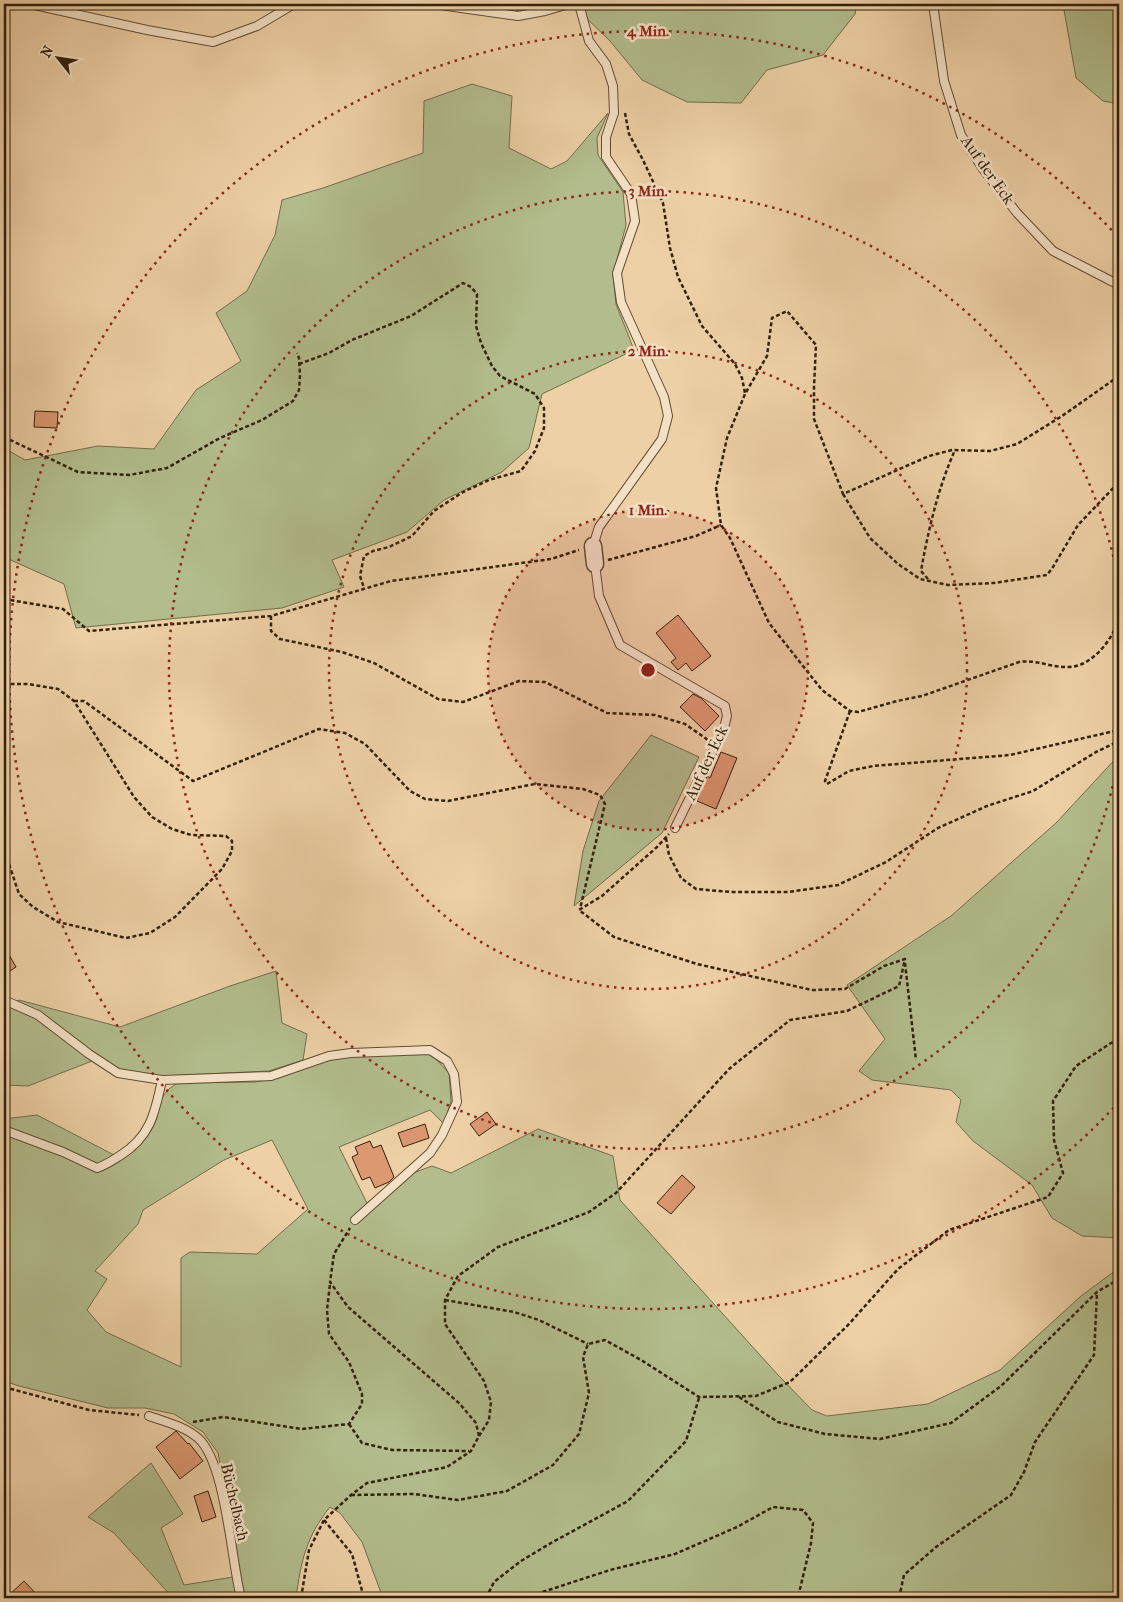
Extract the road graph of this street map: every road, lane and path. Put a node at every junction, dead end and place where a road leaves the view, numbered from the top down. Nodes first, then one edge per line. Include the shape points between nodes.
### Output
1 (30, 4) edge
2 (294, 4) edge
3 (433, 4) edge
4 (569, 4) edge
5 (579, 4) edge
6 (933, 4) edge
7 (625, 110) dead end
8 (1119, 285) edge
9 (297, 353) dead end
10 (299, 364) junction
11 (1119, 376) edge
12 (745, 394) junction
13 (4, 437) edge
14 (955, 450) junction
15 (1119, 482) edge
16 (843, 494) junction
17 (721, 525) junction
18 (592, 546) junction
19 (595, 564) junction
20 (929, 581) junction
21 (364, 588) junction
22 (4, 599) edge
23 (271, 616) junction
24 (1119, 618) edge
25 (4, 684) edge
26 (74, 701) junction
27 (850, 711) junction
28 (1119, 730) edge
29 (1119, 741) edge
30 (715, 746) junction
31 (675, 828) joint
32 (666, 838) junction
33 (4, 849) edge
34 (579, 910) junction
35 (905, 959) junction
36 (4, 1000) edge
37 (1119, 1041) edge
38 (916, 1060) dead end
39 (162, 1080) junction
40 (4, 1130) edge
41 (355, 1220) joint
42 (1119, 1279) edge
43 (330, 1282) junction
44 (1097, 1292) junction
45 (445, 1300) junction
46 (588, 1344) junction
47 (4, 1387) edge
48 (738, 1396) junction
49 (699, 1397) junction
50 (149, 1416) joint
51 (349, 1424) junction
52 (178, 1425) junction
53 (480, 1436) junction
54 (471, 1451) junction
55 (351, 1495) junction
56 (324, 1520) junction
57 (799, 1593) junction
58 (937, 1594) dead end
59 (241, 1598) edge
60 (301, 1598) edge
61 (364, 1598) edge
62 (486, 1598) edge
63 (524, 1598) edge
64 (779, 1598) edge
65 (844, 1598) edge
66 (899, 1598) edge
67 (939, 1598) edge

1 - 2 lane via 213,42 257,26
3 - 4 lane via 518,16
5 - 18 lane via 589,41 606,64 613,86 614,112 606,137 606,157 631,194 635,220 618,274 621,302 664,397 668,416 662,439 599,527
6 - 8 lane, Auf der Eck via 944,81 962,135 982,169 1052,251
7 - 12 path via 629,134 662,203 678,278 702,326 736,364
9 - 10 path
10 - 13 path via 299,390 292,401 262,420 220,438 167,468 129,475 78,472
10 - 21 path via 411,316 463,282 477,294 476,326 492,366 500,376 535,394 544,408 544,428 535,451 520,471 463,492 434,511 412,536 364,556 360,576
11 - 14 path via 1017,444 990,451
12 - 16 path via 767,356 772,318 787,310 816,345 814,419
12 - 17 path via 727,438 716,488
14 - 16 path via 929,456
14 - 20 path via 940,492 921,571
15 - 20 path via 1078,525 1054,568 1047,574 994,583 948,586
16 - 20 path via 870,538 898,564 920,579
17 - 19 path via 696,536
17 - 27 path via 769,623 822,690
18 - 19 street, Auf der Eck
18 - 21 path via 551,559 447,572
19 - 30 lane, Auf der Eck via 599,596 620,645 725,706 727,716
21 - 23 path
22 - 23 path via 63,609 89,631
23 - 30 path via 271,631 280,639 342,652 374,663 438,700 463,702 519,681 545,682 607,713 655,715 685,724
24 - 27 path via 1104,647 1084,663 1070,667 1028,660 922,696 858,712
25 - 26 path via 58,689
26 - 33 path via 134,797 152,818 172,829 191,834 226,836 232,841 232,851 222,869 175,917 150,933 126,938 58,922 33,907 19,894
26 - 34 path via 84,701 193,781 319,729 345,732 365,744 410,791 425,799 448,801 535,784 583,789 600,795 606,804
27 - 28 path via 825,780 828,784 849,771 873,766 1010,755
29 - 32 path via 1033,791 987,806 938,828 886,862 838,885 788,892 696,889 681,878 669,855
30 - 31 lane, Auf der Eck
31 - 32 path
32 - 34 path via 602,896
34 - 35 path via 614,937 697,964 812,990 845,989 884,966
35 - 38 path
35 - 45 path via 899,986 846,1011 790,1020 729,1069 616,1193 589,1212 498,1247 458,1276
36 - 39 lane via 38,1016 118,1073
37 - 48 path via 1076,1066 1053,1101 1054,1140 1063,1173 1048,1197 949,1230 898,1269 849,1324 790,1382 756,1396
39 - 40 lane via 148,1129 133,1148 97,1168
39 - 41 lane via 271,1076 329,1056 351,1053 430,1050 447,1061 454,1074 457,1102 442,1135 430,1153
41 - 43 path via 334,1254
42 - 44 path
43 - 51 path via 329,1334 349,1362 362,1394 362,1404
43 - 53 path via 348,1308 459,1403 476,1423
44 - 48 path via 1001,1386 951,1423 880,1439 825,1434 778,1422
44 - 66 path via 1094,1355 1035,1442 1024,1472 1011,1494 936,1547 904,1576
45 - 46 path via 514,1312 539,1320
45 - 53 path via 445,1324 484,1381 490,1402 489,1420
46 - 49 path via 605,1340
46 - 55 path via 583,1357 589,1393 579,1434 553,1465 507,1491 458,1500 414,1494
47 - 50 path via 89,1410
48 - 49 path
49 - 62 path via 686,1441 628,1501 521,1561 494,1582
50 - 52 lane, Büchelbach
51 - 52 path via 302,1429 223,1416
51 - 54 path via 362,1443 369,1445 392,1450
52 - 59 lane, Büchelbach via 198,1439 213,1460
53 - 54 path
54 - 55 path via 447,1468 367,1483
55 - 56 path
56 - 60 path via 309,1550
56 - 61 path via 352,1554
57 - 63 path via 812,1543 813,1523 803,1510 773,1507 675,1554 610,1570
57 - 64 path
57 - 65 path
58 - 67 path

